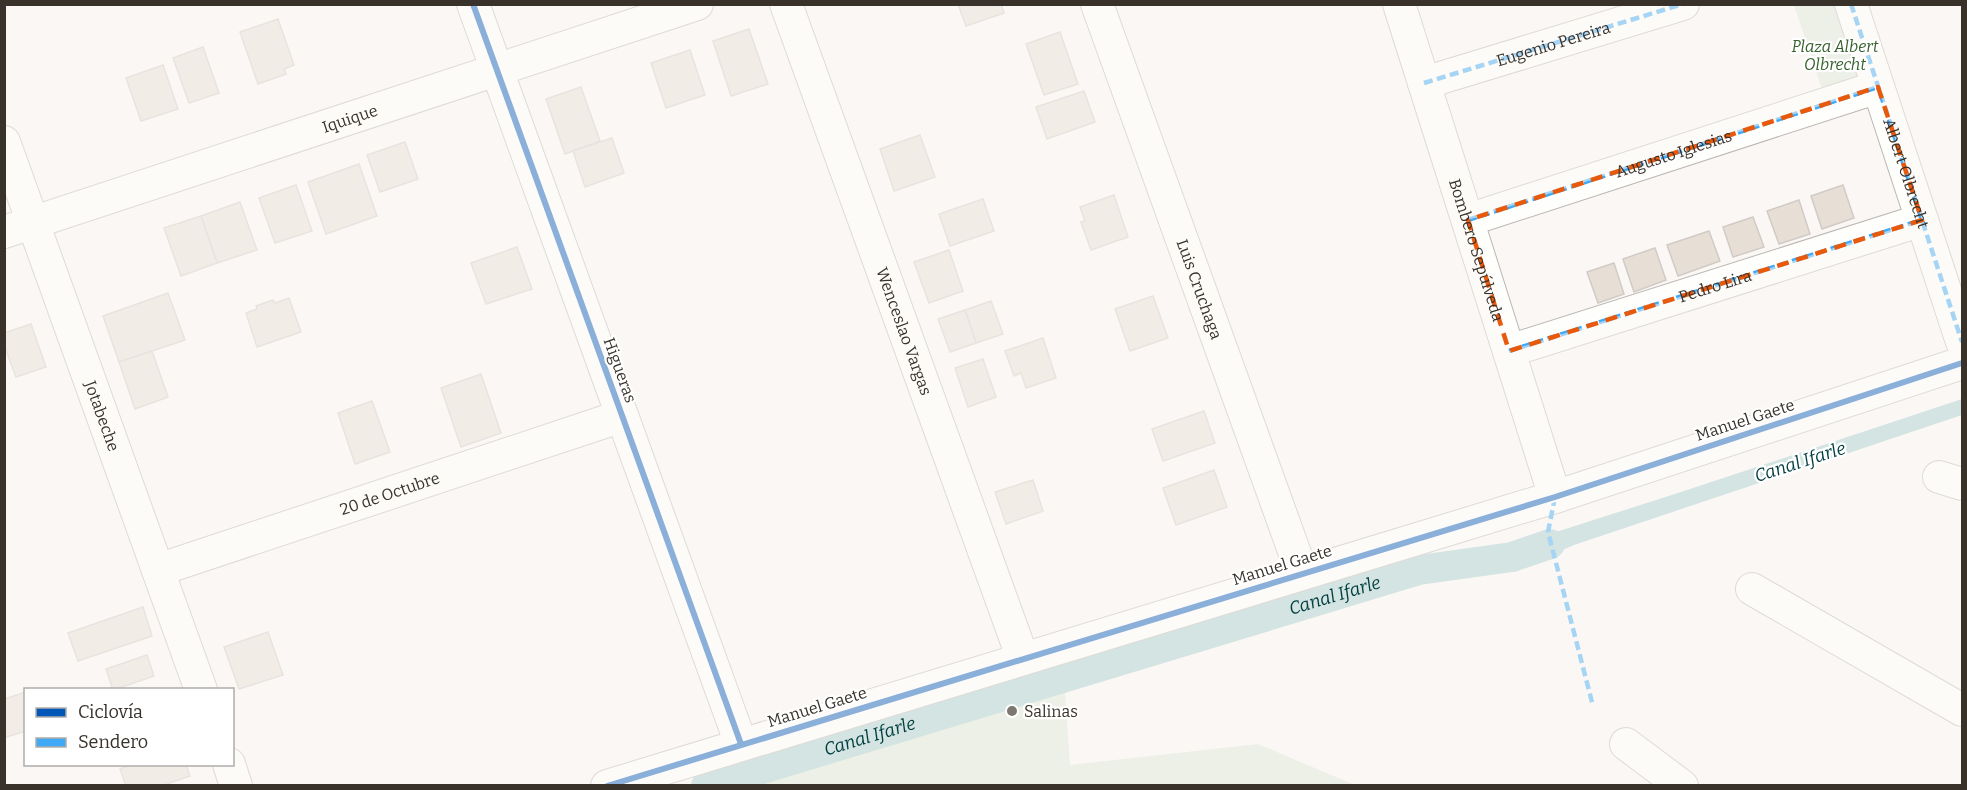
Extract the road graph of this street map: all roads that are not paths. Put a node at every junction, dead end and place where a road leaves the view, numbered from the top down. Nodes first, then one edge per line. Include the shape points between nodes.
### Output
1 (474, 4) edge
2 (697, 4) edge
3 (786, 4) edge
4 (1097, 4) edge
5 (1399, 4) edge
6 (1683, 4) edge
7 (1851, 4) edge
8 (497, 71) junction
9 (1424, 83) junction
10 (1878, 87) junction
11 (4, 142) edge
12 (1468, 220) junction
13 (1922, 220) junction
14 (18, 228) edge
15 (1962, 342) edge
16 (1509, 351) junction
17 (1962, 363) edge
18 (622, 416) junction
19 (1555, 497) junction
20 (158, 570) junction
21 (1302, 573) junction
22 (1752, 589) dead end
23 (1023, 659) junction
24 (200, 688) edge
25 (1962, 710) edge
26 (741, 744) junction
27 (1626, 744) dead end
28 (229, 766) edge
29 (236, 786) edge
30 (607, 786) edge
31 (1682, 786) edge

1 - 8 street, Higueras
2 - 8 street, Iquique
3 - 23 street, Wenceslao Vargas
4 - 21 street, Luis Cruchaga
5 - 9 street, Bombero Sepúlveda
6 - 9 street, Eugenio Pereira
7 - 10 street, Albert Olbrecht
8 - 14 street, Iquique
8 - 18 street, Higueras
9 - 12 street, Bombero Sepúlveda
10 - 12 street, Augusto Iglesias
10 - 13 street, Albert Olbrecht
11 - 14 street, Jotabeche
12 - 16 street, Bombero Sepúlveda
13 - 15 street, Albert Olbrecht
13 - 16 street, Pedro Lira
14 - 20 street, Jotabeche
16 - 19 street, Bombero Sepúlveda
17 - 19 street, Manuel Gaete
18 - 20 street, 20 de Octubre
18 - 26 street, Higueras
19 - 21 street, Manuel Gaete
20 - 24 street, Jotabeche
21 - 23 street, Manuel Gaete
22 - 25 street
23 - 26 street, Manuel Gaete
26 - 30 street, Manuel Gaete
27 - 31 street
28 - 29 street

